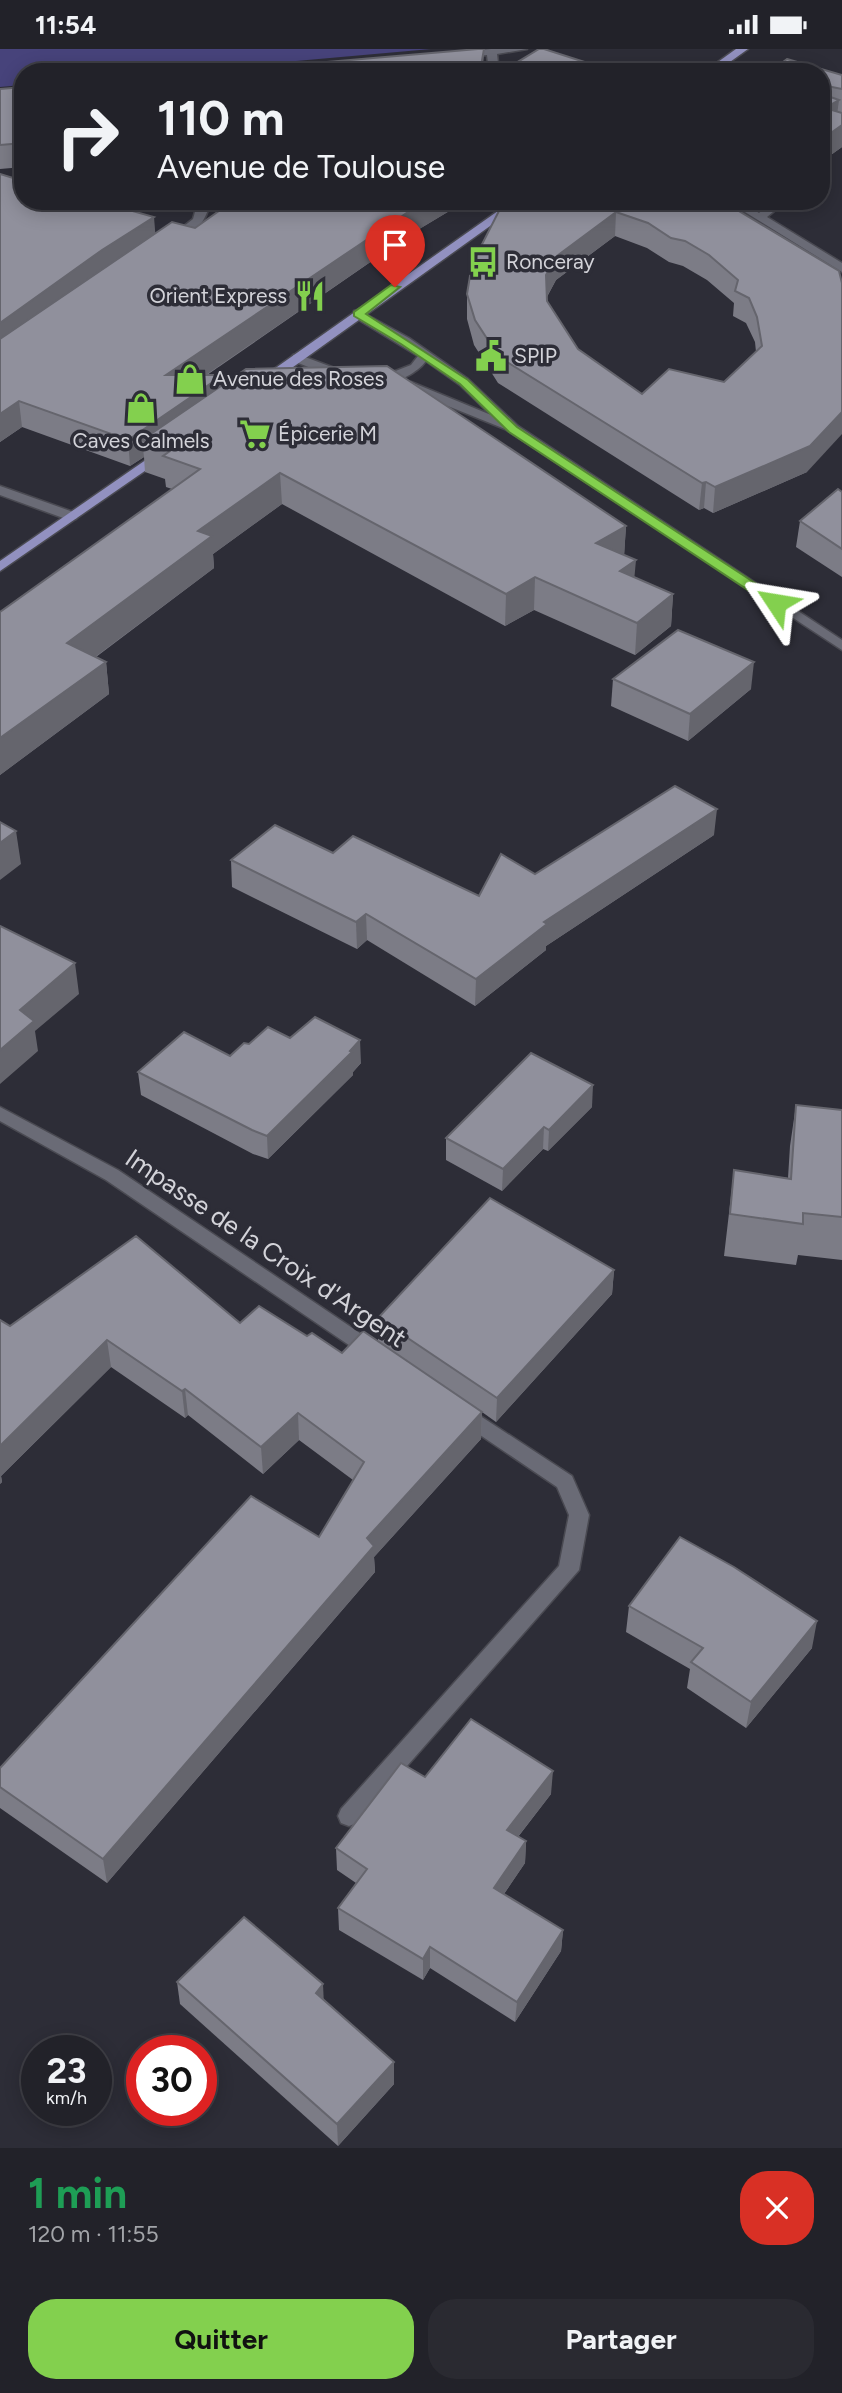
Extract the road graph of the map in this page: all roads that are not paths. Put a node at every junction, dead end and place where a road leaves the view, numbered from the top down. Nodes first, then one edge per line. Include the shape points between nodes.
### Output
1 (522, 49) edge
2 (743, 49) edge
3 (492, 52) junction
4 (451, 55) edge
5 (493, 63) edge
6 (722, 63) edge
7 (204, 210) edge
8 (507, 210) edge
9 (746, 210) edge
10 (769, 210) edge
11 (759, 218) junction
12 (167, 244) edge
13 (842, 268) edge
14 (358, 314) junction
15 (424, 356) junction
16 (297, 358) junction
17 (370, 380) junction
18 (250, 392) edge
19 (513, 429) junction
20 (171, 447) edge
21 (0, 490) edge
22 (71, 516) junction
23 (0, 567) edge
24 (842, 646) edge
25 (0, 1113) edge
26 (394, 1366) edge
27 (451, 1404) edge
28 (349, 1816) dead end

1 - 3 street
2 - 6 main road
3 - 4 street
3 - 5 street
7 - 12 street via 199,222
8 - 14 main road
9 - 11 street
10 - 11 street
11 - 13 street
14 - 15 street
14 - 16 main road
15 - 17 street via 415,368
15 - 19 street via 464,382
16 - 17 street via 337,375
16 - 18 main road
17 - 19 street via 408,385
19 - 24 street
20 - 22 main road
21 - 22 street
22 - 23 main road
25 - 26 street, Impasse de la Croix d'Argent via 112,1175
27 - 28 street via 565,1482 579,1515 569,1570

